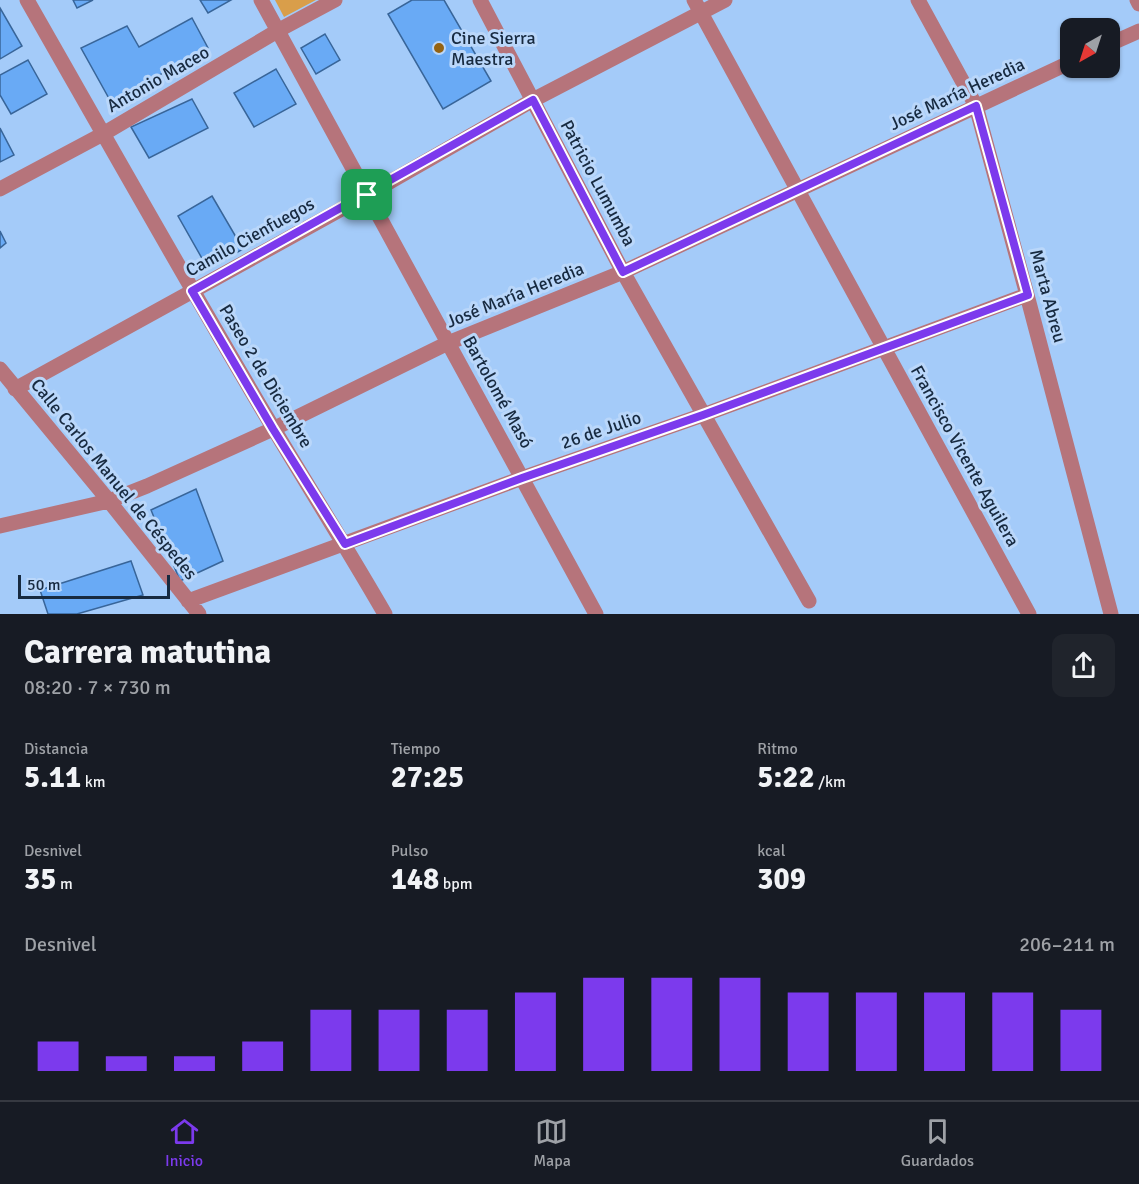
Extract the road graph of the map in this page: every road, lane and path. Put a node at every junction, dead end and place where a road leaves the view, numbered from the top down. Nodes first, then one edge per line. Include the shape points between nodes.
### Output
1 (27, 0) edge
2 (261, 0) edge
3 (335, 0) edge
4 (480, 0) edge
5 (725, 0) edge
6 (918, 0) edge
7 (698, 6) edge
8 (279, 30) junction
9 (1139, 31) edge
10 (1120, 40) edge
11 (1060, 67) edge
12 (533, 100) junction
13 (976, 106) junction
14 (103, 134) junction
15 (0, 189) edge
16 (798, 190) junction
17 (367, 195) junction
18 (623, 272) junction
19 (192, 291) junction
20 (1028, 295) junction
21 (448, 343) junction
22 (884, 348) junction
23 (0, 369) edge
24 (15, 389) junction
25 (703, 415) junction
26 (273, 429) junction
27 (522, 478) junction
28 (109, 501) junction
29 (0, 526) edge
30 (345, 544) junction
31 (188, 600) junction
32 (808, 601) dead end
33 (199, 614) edge
34 (385, 614) edge
35 (596, 614) edge
36 (1029, 614) edge
37 (1111, 614) edge

1 - 14 street, Paseo 2 de Diciembre
2 - 8 street, Bartolomé Masó
3 - 8 street, Antonio Maceo
4 - 12 street, Patricio Lumumba
5 - 7 street, Camilo Cienfuegos
6 - 13 street, Marta Abreu
7 - 12 street, Camilo Cienfuegos
7 - 16 street, Francisco Vicente Aguilera
8 - 14 street, Antonio Maceo
8 - 17 street, Bartolomé Masó
9 - 10 street
11 - 13 street, José María Heredia
12 - 17 street, Camilo Cienfuegos
12 - 18 street, Patricio Lumumba
13 - 16 street, José María Heredia
13 - 20 street, Marta Abreu
14 - 15 street, Antonio Maceo
14 - 19 street, Paseo 2 de Diciembre
16 - 18 street, José María Heredia
16 - 22 street, Francisco Vicente Aguilera
17 - 19 street, Camilo Cienfuegos
17 - 21 street, Bartolomé Masó
18 - 21 street, José María Heredia
18 - 25 street, Patricio Lumumba
19 - 24 street, Camilo Cienfuegos
19 - 26 street, Paseo 2 de Diciembre
20 - 22 street, 26 de Julio
20 - 37 street, Marta Abreu
21 - 26 street, José María Heredia
21 - 27 street, Bartolomé Masó
22 - 25 street, 26 de Julio
22 - 36 street, Francisco Vicente Aguilera
23 - 24 street, Calle Carlos Manuel de Céspedes
24 - 28 street, Calle Carlos Manuel de Céspedes
25 - 27 street, 26 de Julio
25 - 32 street, Patricio Lumumba
26 - 28 street, José María Heredia
26 - 30 street, Paseo 2 de Diciembre
27 - 30 street, 26 de Julio
27 - 35 street, Bartolomé Masó
28 - 29 street, José María Heredia
28 - 31 street, Calle Carlos Manuel de Céspedes
30 - 31 street, 26 de Julio
30 - 34 street, Paseo 2 de Diciembre
31 - 33 street, Calle Carlos Manuel de Céspedes

